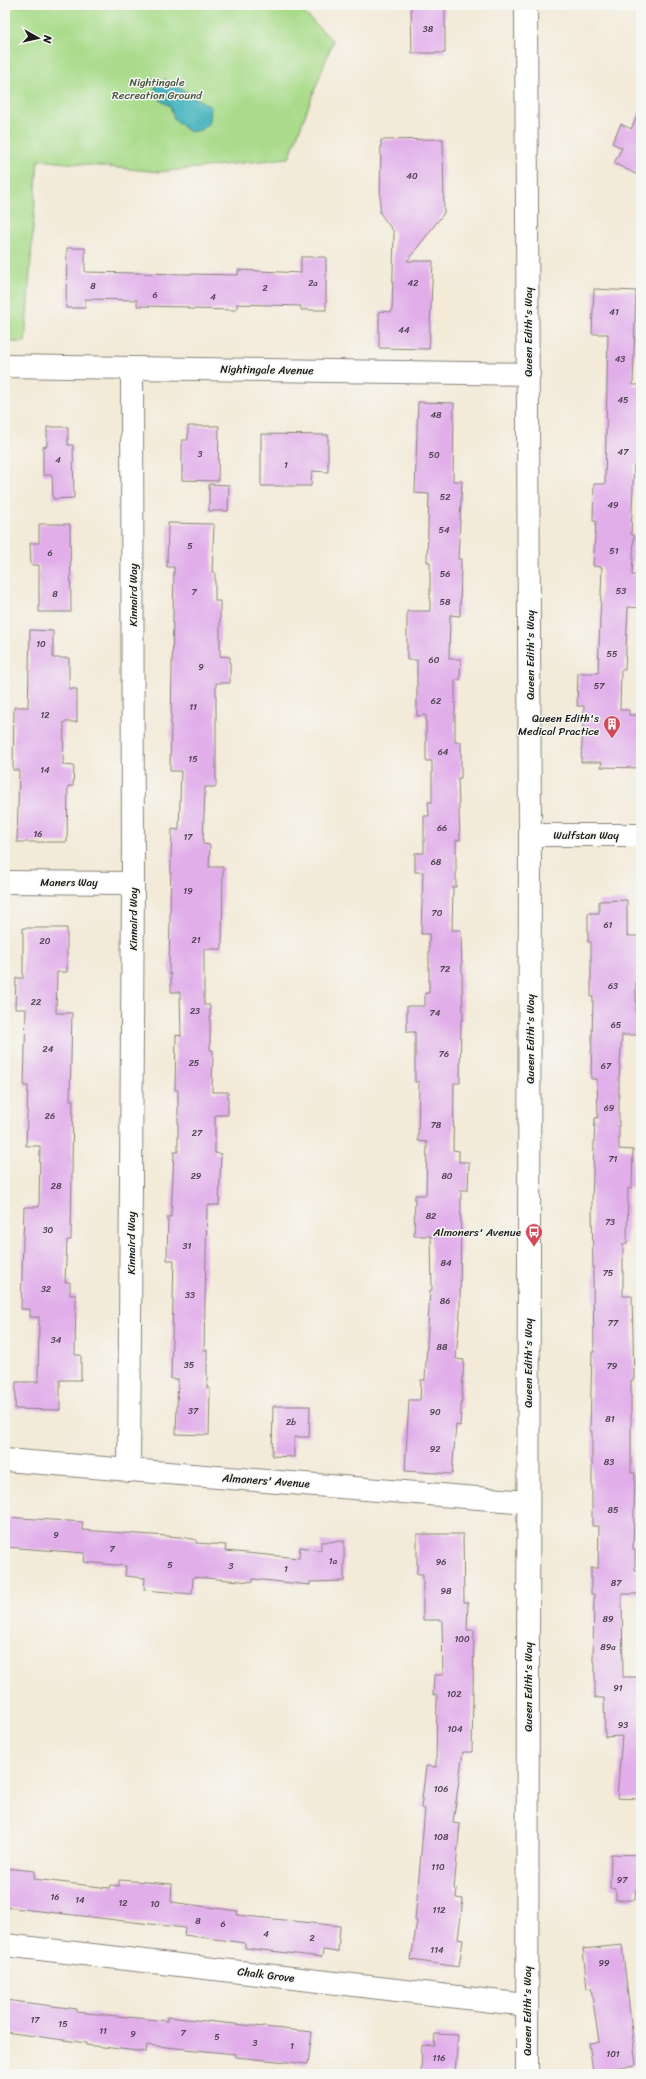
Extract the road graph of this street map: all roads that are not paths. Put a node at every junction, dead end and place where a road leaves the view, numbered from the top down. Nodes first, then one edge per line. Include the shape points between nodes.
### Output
1 (526, 5) edge
2 (5, 366) edge
3 (132, 368) junction
4 (529, 374) junction
5 (530, 835) junction
6 (641, 835) edge
7 (5, 882) edge
8 (133, 882) junction
9 (5, 1460) edge
10 (129, 1471) junction
11 (528, 1502) junction
12 (5, 1945) edge
13 (527, 2005) junction
14 (527, 2074) edge

1 - 4 street, Queen Edith's Way
2 - 3 street, Nightingale Avenue
3 - 4 street, Nightingale Avenue
3 - 8 street, Kinnaird Way
4 - 5 street, Queen Edith's Way
5 - 6 street, Wulfstan Way
5 - 11 street, Queen Edith's Way
7 - 8 street, Maners Way
8 - 10 street, Kinnaird Way
9 - 10 street, Almoners' Avenue
10 - 11 street, Almoners' Avenue
11 - 13 street, Queen Edith's Way
12 - 13 street, Chalk Grove
13 - 14 street, Queen Edith's Way

